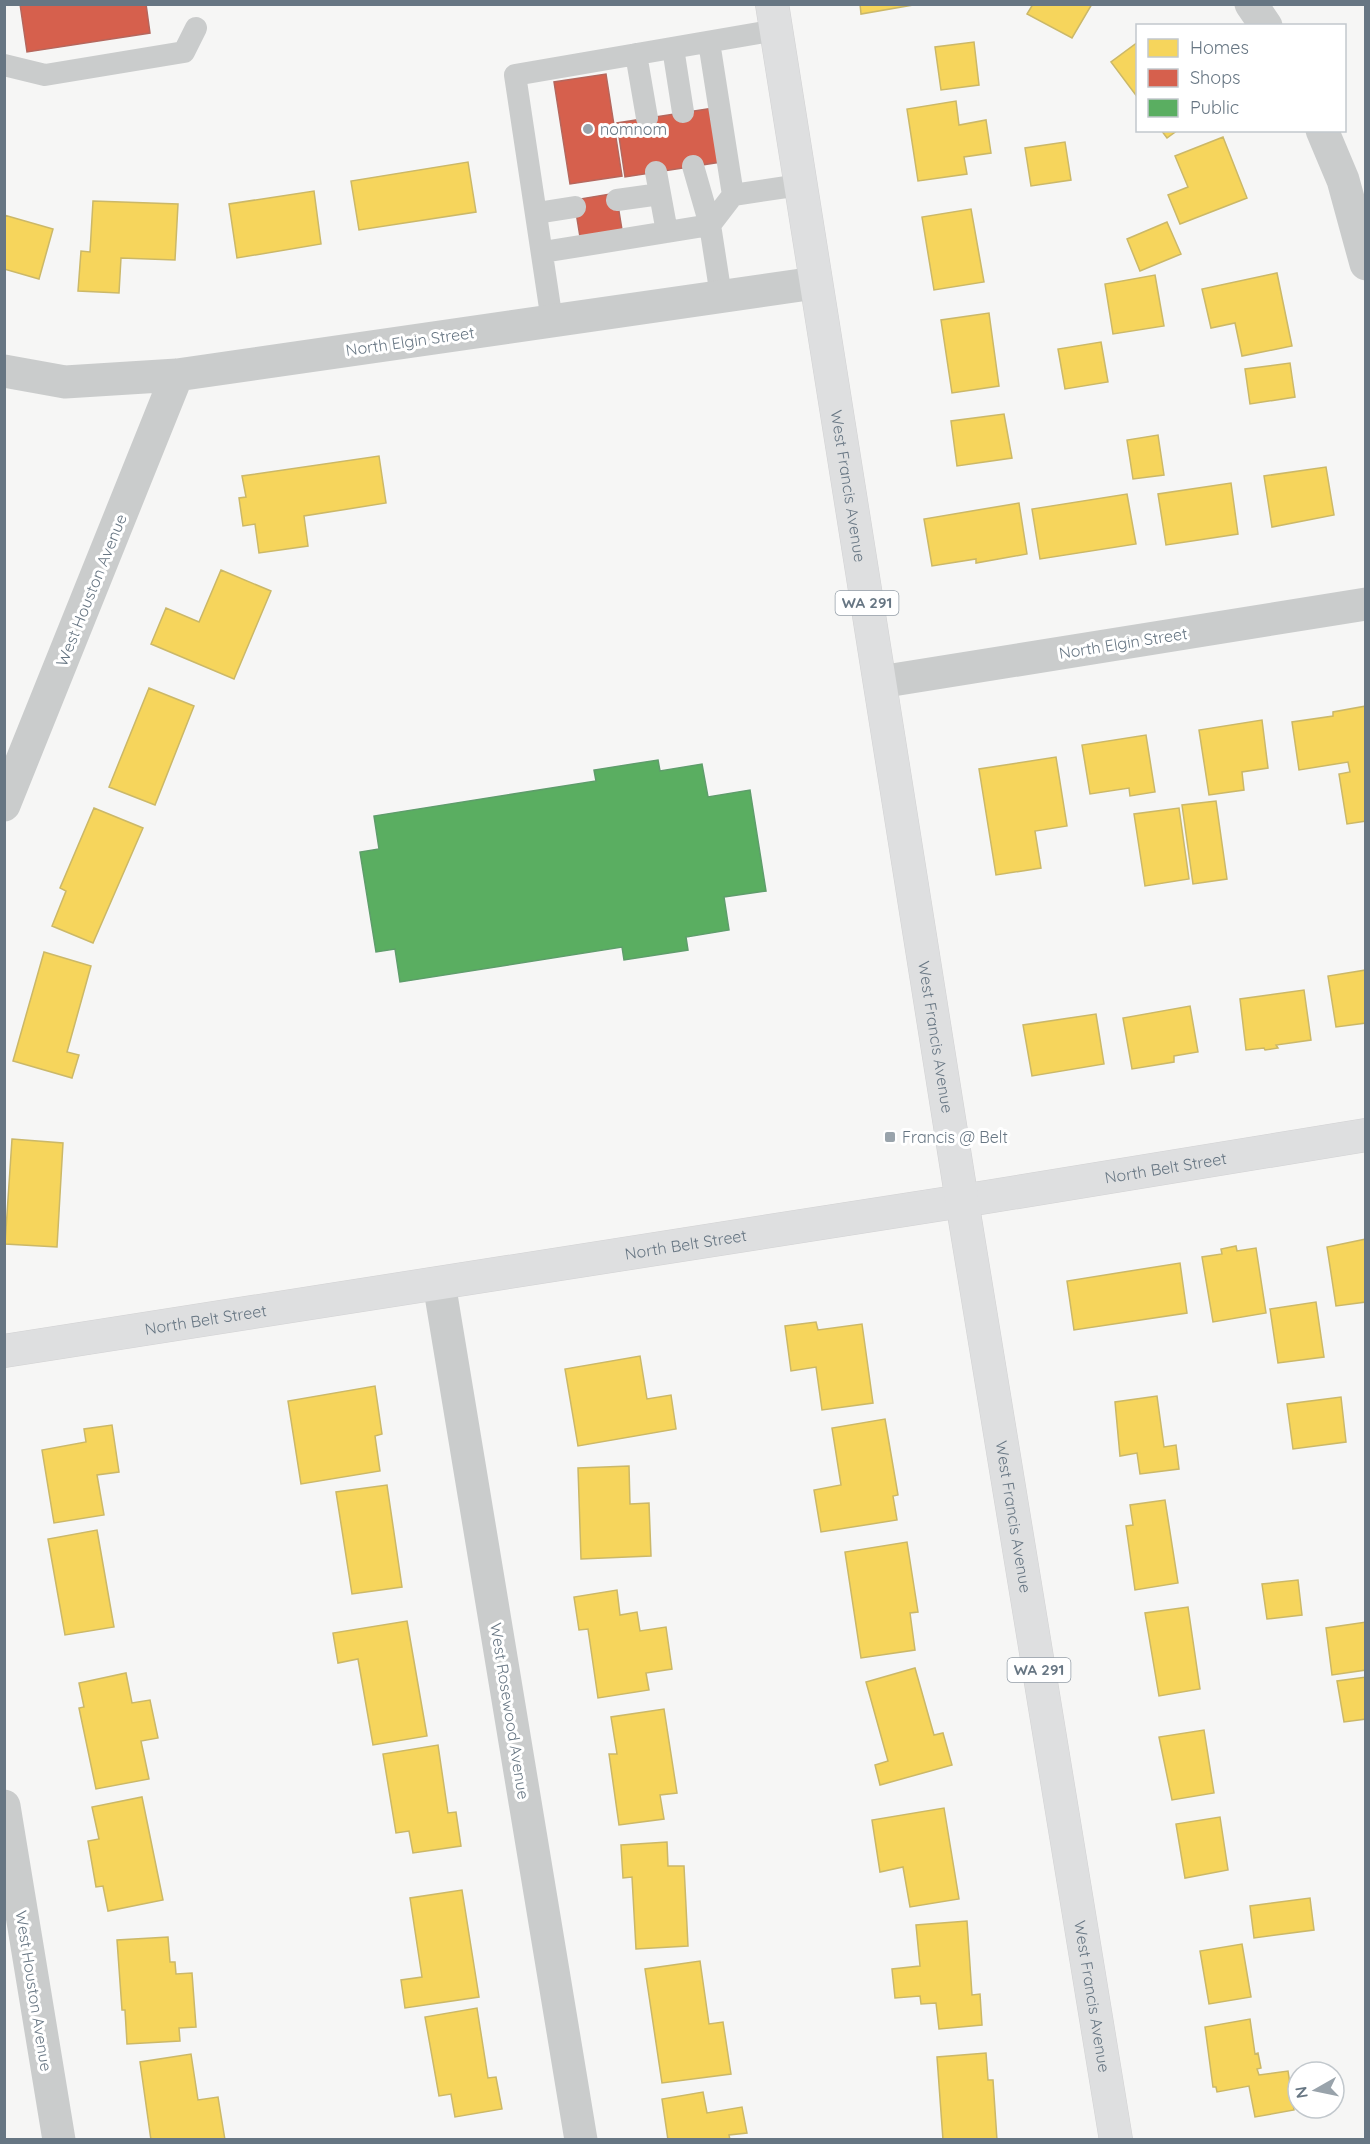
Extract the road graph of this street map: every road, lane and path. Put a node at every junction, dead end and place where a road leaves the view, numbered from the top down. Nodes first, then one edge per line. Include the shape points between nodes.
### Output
1 (1251, 4) edge
2 (774, 17) edge
3 (1265, 24) edge
4 (196, 28) dead end
5 (709, 42) junction
6 (673, 48) junction
7 (636, 54) junction
8 (4, 65) edge
9 (684, 112) dead end
10 (647, 118) dead end
11 (1323, 132) edge
12 (693, 166) dead end
13 (800, 185) junction
14 (733, 195) junction
15 (617, 200) dead end
16 (575, 207) dead end
17 (537, 213) junction
18 (710, 225) junction
19 (667, 232) junction
20 (543, 252) junction
21 (1365, 264) edge
22 (815, 283) junction
23 (721, 296) junction
24 (552, 321) junction
25 (4, 372) edge
26 (177, 375) junction
27 (1365, 604) edge
28 (880, 682) junction
29 (4, 805) edge
30 (1365, 1135) edge
31 (962, 1201) junction
32 (440, 1283) junction
33 (4, 1351) edge
34 (4, 1806) edge
35 (59, 2139) edge
36 (581, 2139) edge
37 (1116, 2139) edge

1 - 3 street
2 - 5 lane
2 - 13 main road, West Francis Avenue / WA 291
4 - 8 lane via 184,52 45,75
5 - 6 lane
5 - 14 lane
6 - 7 lane
6 - 9 lane
7 - 10 lane
7 - 17 lane via 515,75
11 - 21 street via 1343,180
12 - 18 lane
13 - 14 lane
13 - 22 main road, West Francis Avenue / WA 291
14 - 18 lane
15 - 19 lane via 658,183
16 - 17 lane
17 - 20 lane
18 - 19 lane
18 - 23 lane
19 - 20 lane
20 - 24 lane
22 - 23 street, North Elgin Street
22 - 28 main road, West Francis Avenue / WA 291
23 - 24 street, North Elgin Street
24 - 26 street, North Elgin Street
25 - 26 street, North Elgin Street via 65,382
26 - 29 street, West Houston Avenue
27 - 28 street, North Elgin Street
28 - 31 main road, West Francis Avenue / WA 291
30 - 31 main road, North Belt Street
31 - 32 main road, North Belt Street
31 - 37 main road, West Francis Avenue / WA 291
32 - 33 main road, North Belt Street
32 - 36 street, West Rosewood Avenue
34 - 35 street, West Houston Avenue

